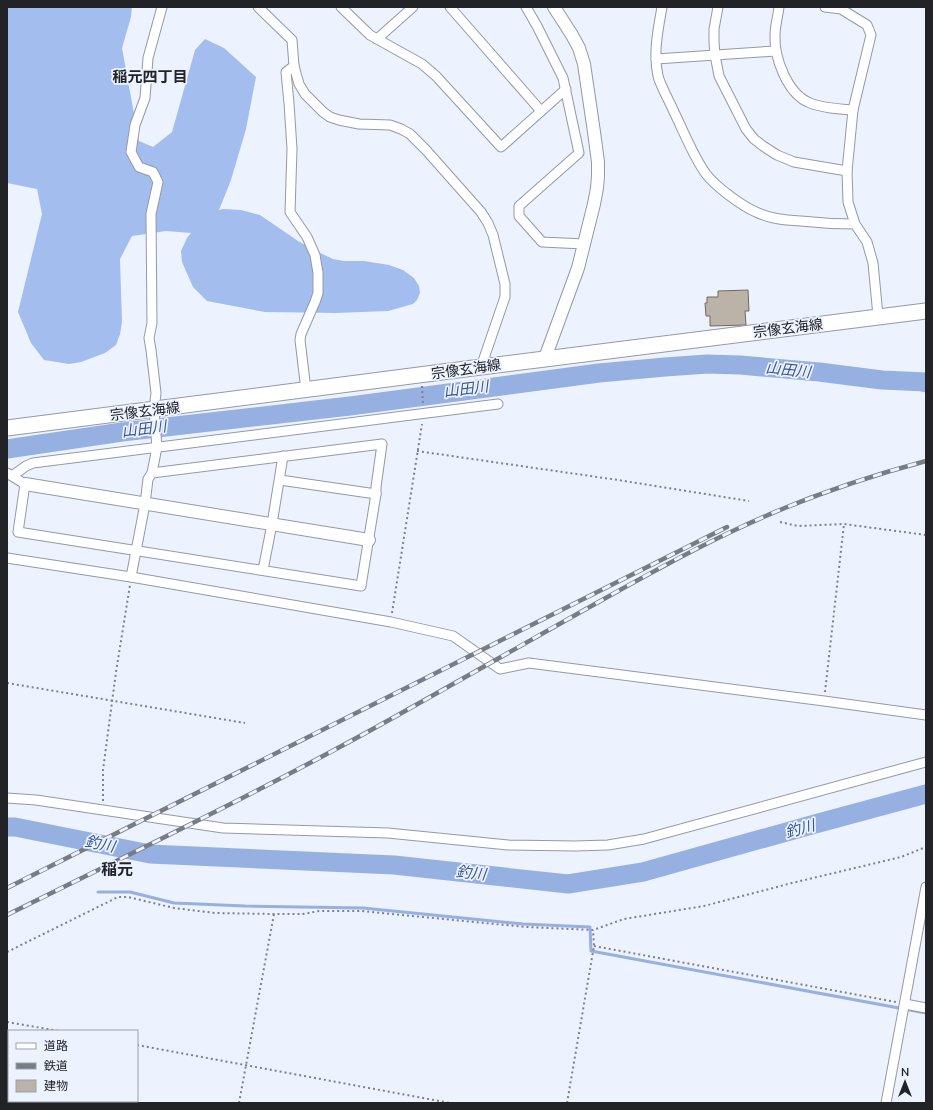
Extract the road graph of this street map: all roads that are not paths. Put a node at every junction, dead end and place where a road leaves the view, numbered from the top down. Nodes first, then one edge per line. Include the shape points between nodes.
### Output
1 (162, 7) edge
2 (258, 7) edge
3 (341, 7) edge
4 (413, 7) edge
5 (450, 7) edge
6 (526, 7) edge
7 (554, 7) edge
8 (662, 7) edge
9 (718, 7) edge
10 (780, 7) edge
11 (825, 7) edge
12 (377, 39) junction
13 (775, 51) junction
14 (715, 55) junction
15 (656, 59) junction
16 (294, 66) junction
17 (566, 89) junction
18 (852, 110) junction
19 (542, 111) junction
20 (847, 171) junction
21 (855, 224) junction
22 (584, 244) junction
23 (926, 311) edge
24 (878, 316) junction
25 (545, 358) junction
26 (481, 366) junction
27 (306, 390) junction
28 (498, 404) dead end
29 (154, 410) junction
30 (7, 428) edge
31 (158, 447) junction
32 (284, 456) junction
33 (152, 473) junction
34 (9, 474) edge
35 (280, 480) junction
36 (25, 484) junction
37 (376, 494) junction
38 (145, 504) junction
39 (272, 524) junction
40 (369, 540) junction
41 (136, 550) junction
42 (7, 558) edge
43 (263, 570) junction
44 (131, 577) junction
45 (926, 715) edge
46 (926, 762) edge
47 (7, 798) edge
48 (926, 887) edge
49 (905, 1004) junction
50 (926, 1008) edge
51 (886, 1103) edge

1 - 29 street via 148,58 145,98 131,152 139,167 153,172 158,182 151,214 152,323 149,338 156,393
2 - 16 street via 292,40
3 - 12 street
4 - 12 street
5 - 19 street
6 - 17 street via 563,78
7 - 22 street via 579,48 584,64 598,162 597,188
8 - 15 street
9 - 14 street via 714,29
10 - 13 street via 774,33
11 - 18 street via 841,10 868,25 871,35
12 - 19 street via 422,64 436,76 501,147
13 - 14 street
13 - 18 street via 791,88 799,97 822,107
14 - 15 street
14 - 20 street via 719,76 736,110 746,129 759,143 794,162
15 - 21 street via 658,77 697,157 707,175 721,188 746,207 773,218
16 - 26 street via 305,94 330,117 359,124 390,125 410,134 488,223 505,284 505,297
16 - 27 street via 286,72 292,149 290,212 308,237 318,273 318,293 300,340
17 - 19 street
17 - 22 street via 579,153 519,206 519,216 542,242
18 - 20 street
20 - 21 street via 848,202
21 - 24 street via 867,242 873,263
22 - 25 street via 578,268
23 - 24 main road, 宗像玄海線
24 - 25 main road, 宗像玄海線
25 - 26 main road, 宗像玄海線
26 - 27 main road, 宗像玄海線
27 - 29 main road, 宗像玄海線
28 - 31 street
29 - 30 main road, 宗像玄海線
29 - 31 street
31 - 33 street
31 - 34 street via 33,463
32 - 33 street
32 - 35 street
32 - 37 street via 382,444
33 - 38 street via 148,479
34 - 36 street
35 - 37 street
35 - 39 street
36 - 38 street
36 - 41 street via 18,532
37 - 40 street
38 - 39 street
38 - 41 street
39 - 40 street
39 - 43 street
40 - 43 street via 361,586
41 - 43 street
41 - 44 street
42 - 44 street
44 - 45 street via 391,622 454,636 500,669 529,663
46 - 47 street via 644,839 608,845 508,845 388,833 223,828 36,800
48 - 49 street
49 - 50 street
49 - 51 street

